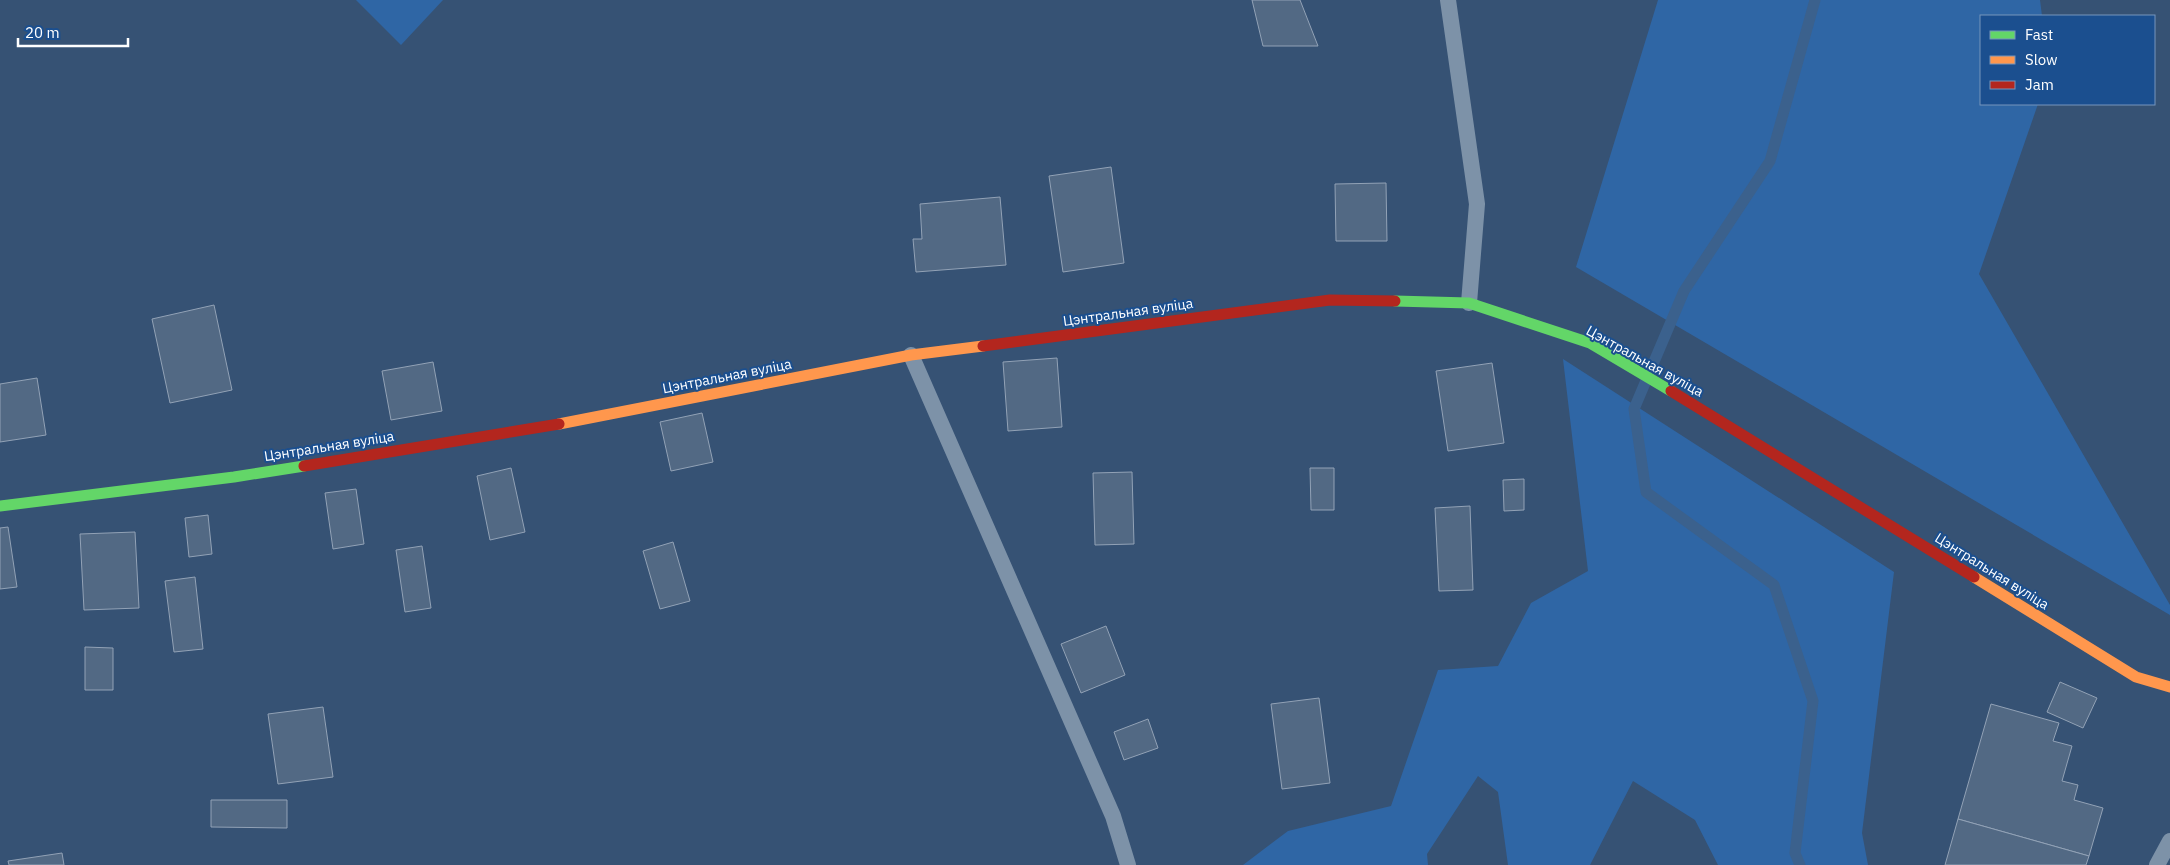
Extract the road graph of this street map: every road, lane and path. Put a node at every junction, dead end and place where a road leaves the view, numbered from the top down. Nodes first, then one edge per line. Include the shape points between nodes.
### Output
1 (1448, 0) edge
2 (1469, 303) junction
3 (911, 356) junction
4 (0, 506) edge
5 (2170, 687) edge
6 (2170, 840) edge
7 (1128, 865) edge
8 (2157, 865) edge

1 - 2 lane via 1477,204
2 - 3 street, Цэнтральная вуліца via 1330,300
2 - 5 street, Цэнтральная вуліца via 1590,344 2136,677
3 - 4 street, Цэнтральная вуліца via 526,430 234,477
3 - 7 lane via 1109,806
6 - 8 lane

